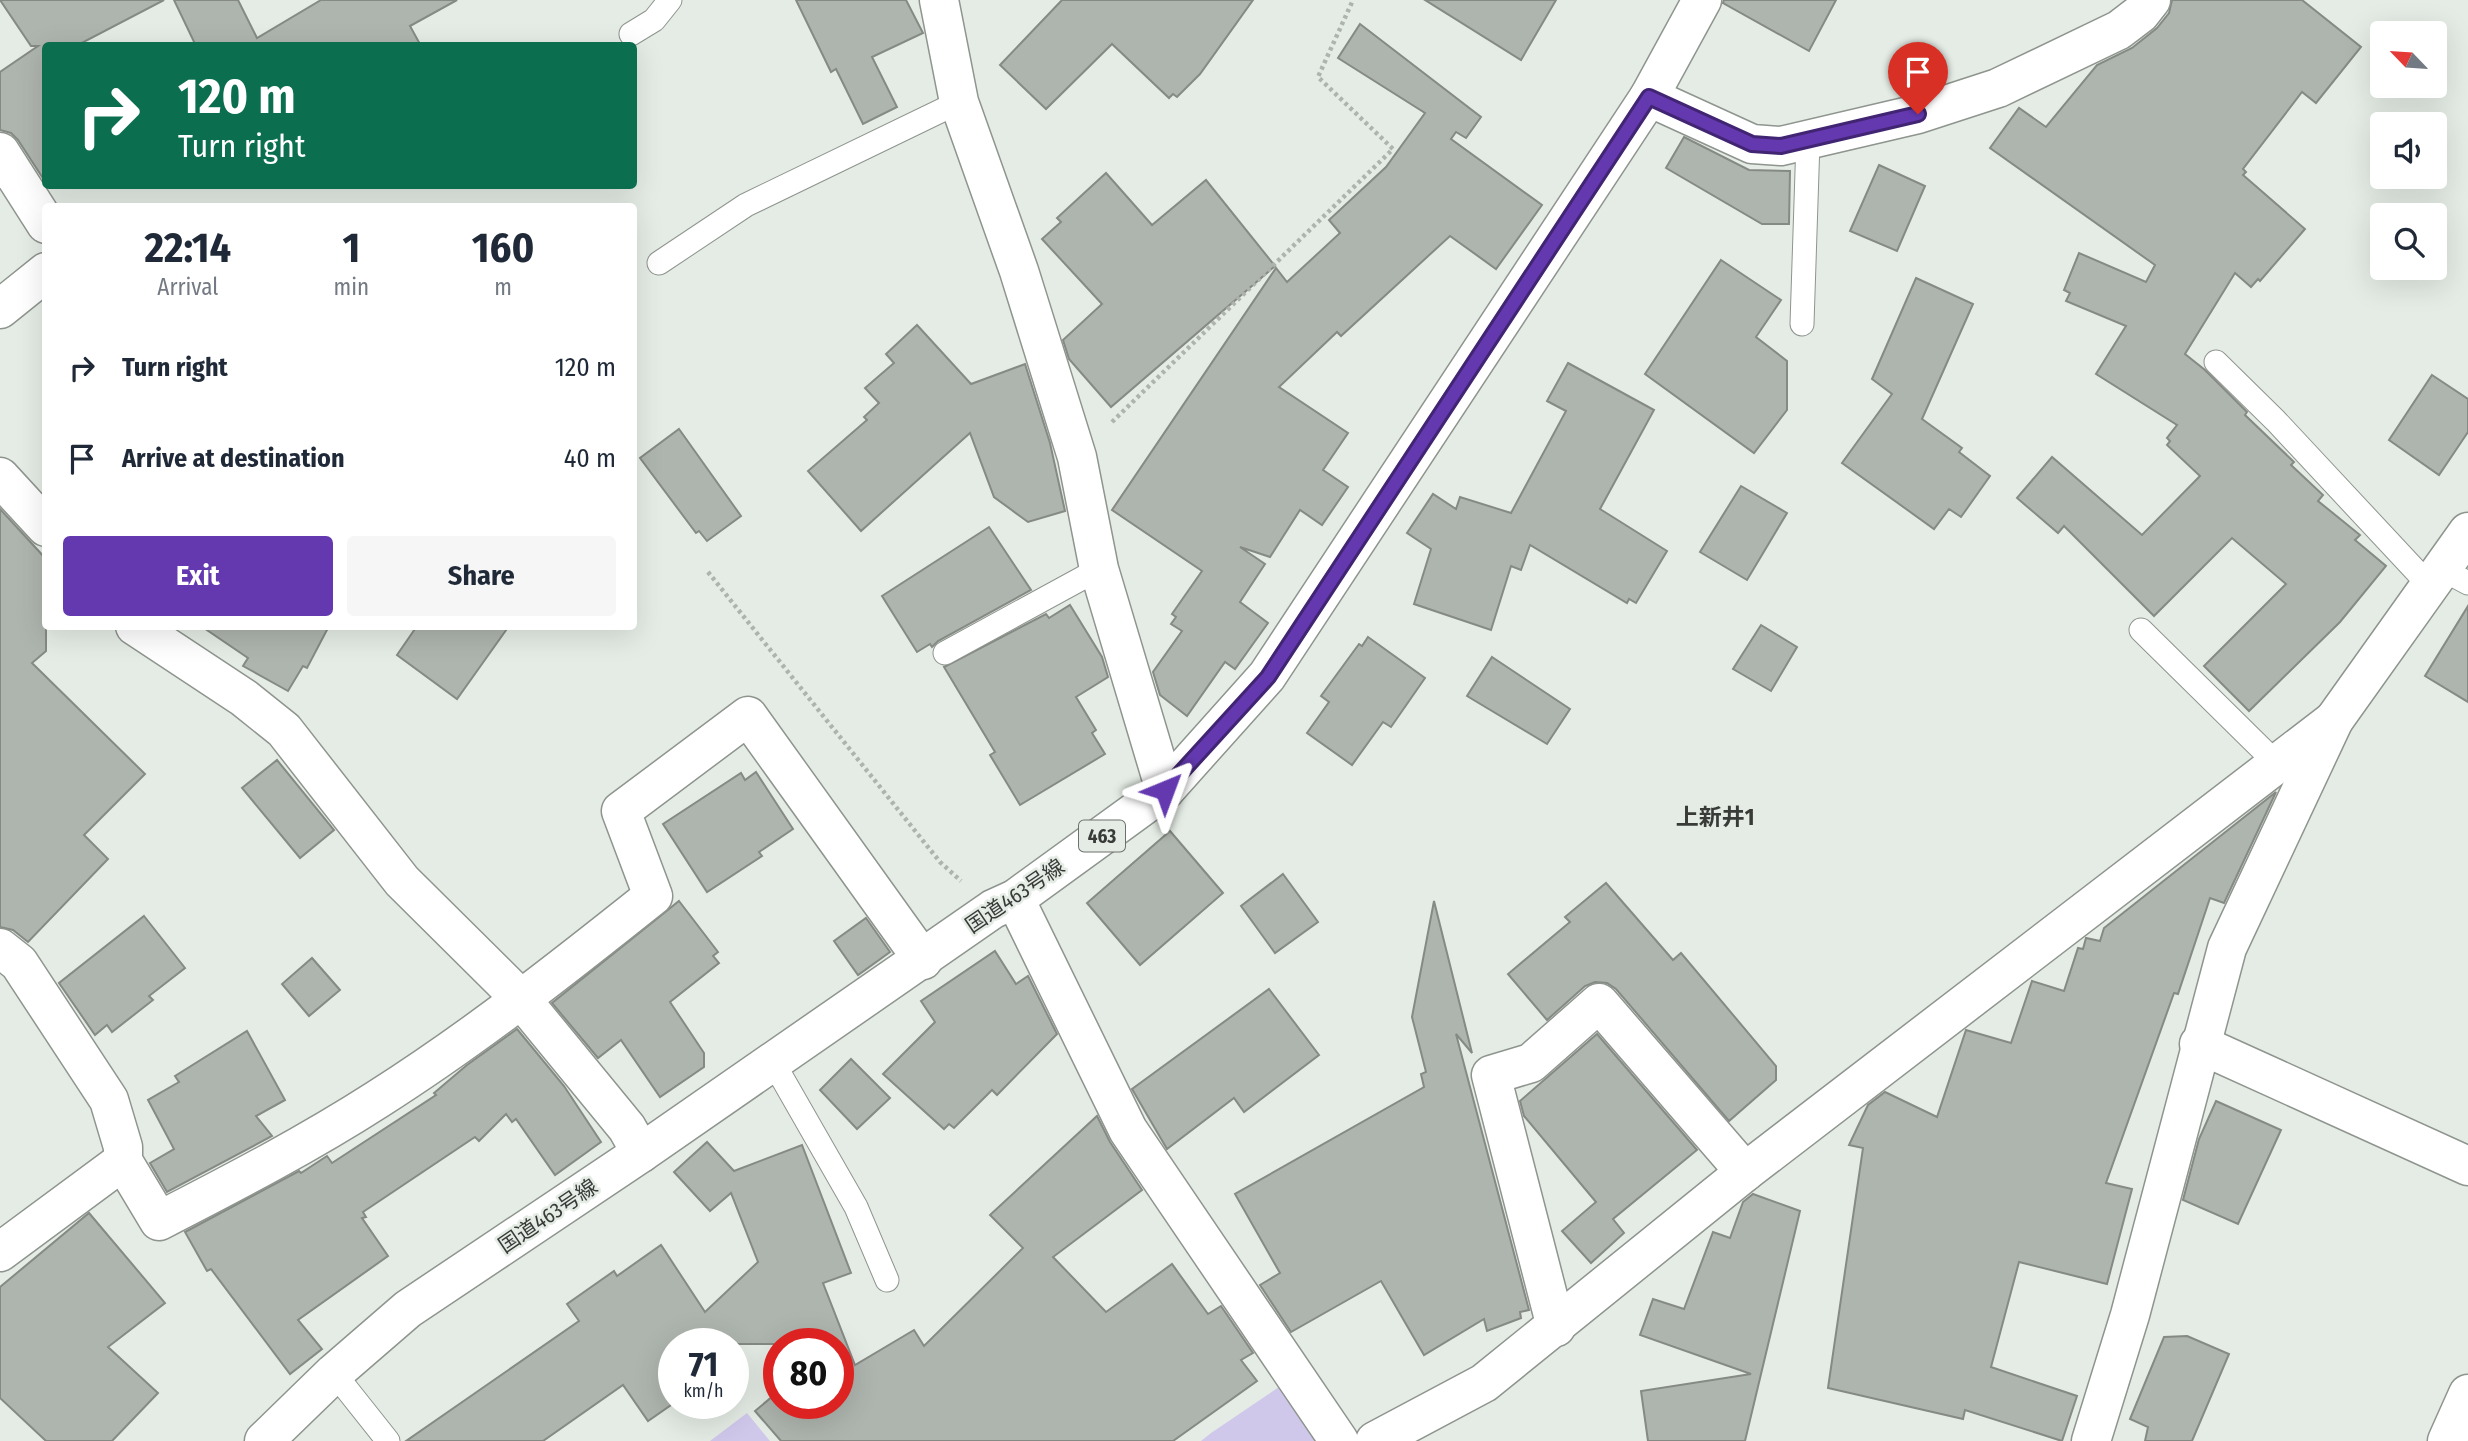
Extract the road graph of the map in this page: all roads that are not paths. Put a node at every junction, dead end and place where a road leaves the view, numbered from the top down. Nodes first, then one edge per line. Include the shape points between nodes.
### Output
1 (670, 0) edge
2 (939, 0) edge
3 (1702, 0) edge
4 (2151, 0) edge
5 (631, 34) dead end
6 (1649, 97) junction
7 (960, 103) junction
8 (1808, 141) junction
9 (0, 152) edge
10 (42, 218) edge
11 (660, 263) dead end
12 (42, 275) edge
13 (0, 309) edge
14 (1802, 324) dead end
15 (2216, 362) dead end
16 (0, 477) edge
17 (42, 523) edge
18 (2468, 532) edge
19 (1099, 569) junction
20 (2446, 579) edge
21 (141, 630) edge
22 (2141, 630) dead end
23 (945, 653) dead end
24 (2334, 720) junction
25 (2277, 764) junction
26 (1165, 790) junction
27 (1004, 904) junction
28 (0, 948) edge
29 (923, 960) junction
30 (522, 1000) junction
31 (2199, 1044) junction
32 (773, 1062) junction
33 (641, 1153) junction
34 (123, 1161) junction
35 (2468, 1166) edge
36 (1745, 1172) junction
37 (0, 1252) edge
38 (887, 1280) dead end
39 (1556, 1327) junction
40 (334, 1373) junction
41 (2468, 1394) edge
42 (264, 1441) edge
43 (388, 1441) edge
44 (1339, 1441) edge
45 (1375, 1441) edge
46 (2091, 1441) edge
47 (2447, 1441) edge

1 - 5 lane via 654,20
2 - 7 main road
3 - 6 main road, 国道463号線 / 463
4 - 8 main road via 2119,30 1998,88 1918,114
6 - 8 main road via 1752,144 1781,146
6 - 26 main road, 国道463号線 / 463 via 1268,677
7 - 11 lane via 747,205
7 - 19 main road via 1077,457
8 - 14 lane
9 - 10 main road
12 - 13 main road
15 - 20 lane
16 - 17 main road
18 - 20 main road
19 - 23 lane
19 - 26 main road
20 - 24 main road
21 - 30 main road via 284,730 402,881
22 - 25 lane
24 - 25 main road
24 - 31 main road via 2227,948
25 - 36 main road
26 - 27 main road, 国道463号線 / 463
27 - 29 main road, 国道463号線 / 463
27 - 44 main road via 1128,1130
28 - 34 main road via 19,963 109,1100
29 - 30 main road via 748,716 621,811 653,897
29 - 32 main road, 国道463号線 / 463
30 - 33 main road via 627,1129
30 - 34 main road via 378,1099 159,1221
31 - 35 main road
31 - 46 main road via 2130,1315
32 - 33 main road, 国道463号線 / 463
32 - 38 lane via 856,1207
33 - 40 main road, 国道463号線 / 463 via 408,1309
34 - 37 main road
36 - 39 main road
36 - 39 main road via 1599,1003 1531,1063 1491,1076
39 - 45 main road via 1484,1383
40 - 42 main road, 国道463号線 / 463
40 - 43 lane
41 - 47 main road

